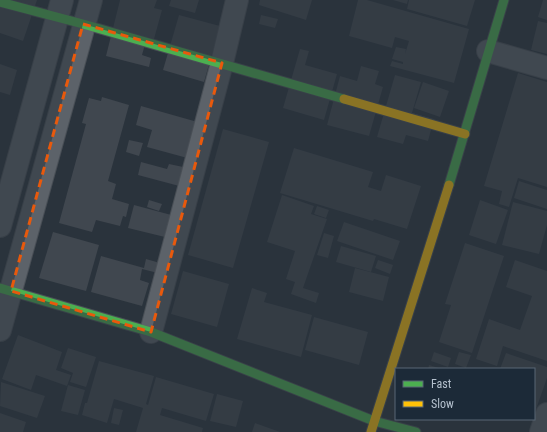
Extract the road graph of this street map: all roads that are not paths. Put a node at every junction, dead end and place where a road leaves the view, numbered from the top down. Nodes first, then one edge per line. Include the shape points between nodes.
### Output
1 (91, 0) edge
2 (237, 0) edge
3 (504, 0) edge
4 (0, 2) edge
5 (60, 9) edge
6 (83, 24) junction
7 (488, 50) junction
8 (222, 64) junction
9 (547, 68) edge
10 (465, 134) junction
11 (0, 226) edge
12 (6, 290) edge
13 (0, 330) edge
14 (151, 332) junction
15 (547, 414) edge
16 (374, 421) junction
17 (371, 432) edge
18 (416, 432) edge
19 (541, 432) edge

1 - 6 street
2 - 8 street
3 - 7 street
4 - 5 street
5 - 6 street
5 - 11 street
6 - 8 street
6 - 12 street
7 - 9 street
7 - 10 street
8 - 10 street
8 - 14 street
10 - 16 street
12 - 13 street
12 - 14 street
14 - 16 street
15 - 19 street
16 - 17 street
16 - 18 street

